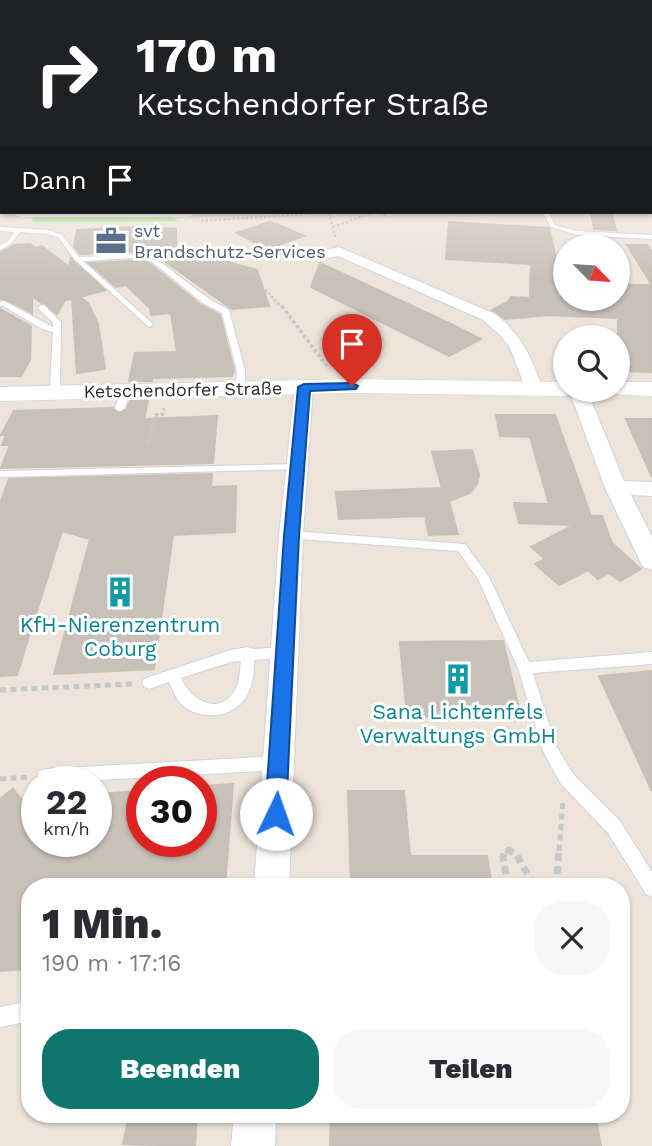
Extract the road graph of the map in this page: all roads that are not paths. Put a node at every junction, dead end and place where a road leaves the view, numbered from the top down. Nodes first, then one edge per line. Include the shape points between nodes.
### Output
1 (21, 214) edge
2 (546, 214) edge
3 (0, 229) edge
4 (22, 230) junction
5 (652, 237) edge
6 (0, 248) edge
7 (320, 256) dead end
8 (77, 259) junction
9 (0, 304) edge
10 (41, 307) dead end
11 (149, 325) dead end
12 (56, 330) junction
13 (304, 387) junction
14 (533, 388) junction
15 (240, 389) junction
16 (553, 389) edge
17 (630, 389) edge
18 (652, 389) edge
19 (51, 393) junction
20 (0, 394) edge
21 (583, 402) edge
22 (297, 467) junction
23 (0, 474) edge
24 (615, 488) junction
25 (652, 489) edge
26 (291, 536) junction
27 (652, 561) edge
28 (248, 653) junction
29 (285, 653) junction
30 (652, 658) edge
31 (525, 668) junction
32 (173, 675) junction
33 (149, 683) road end
34 (279, 763) junction
35 (112, 772) edge
36 (272, 878) edge
37 (652, 888) edge
38 (21, 1013) edge
39 (0, 1017) edge
40 (255, 1123) edge
41 (253, 1146) edge

1 - 4 lane
2 - 5 lane via 553,226 570,232
3 - 4 lane
4 - 6 lane
4 - 8 lane via 55,233
7 - 14 street via 339,251 473,307 505,328 521,349
8 - 11 lane
8 - 15 lane via 154,257 221,308 226,312 241,371
9 - 12 lane
10 - 12 lane via 57,322
12 - 19 lane
13 - 14 street, Ketschendorfer Straße
13 - 15 street, Ketschendorfer Straße
13 - 22 street
14 - 16 street, Ketschendorfer Straße
15 - 19 street, Ketschendorfer Straße via 169,390 123,400
17 - 18 street
19 - 20 street, Ketschendorfer Straße
21 - 24 street
22 - 23 lane
22 - 26 street
24 - 25 street
24 - 27 street
26 - 29 street
26 - 31 lane via 461,547 483,577
28 - 29 lane
28 - 32 lane
28 - 32 lane via 239,697 211,711 185,698
29 - 34 street
30 - 31 lane
31 - 37 lane via 548,746 567,779 614,827
32 - 33 lane
34 - 35 lane
34 - 36 street
38 - 39 lane
40 - 41 street

